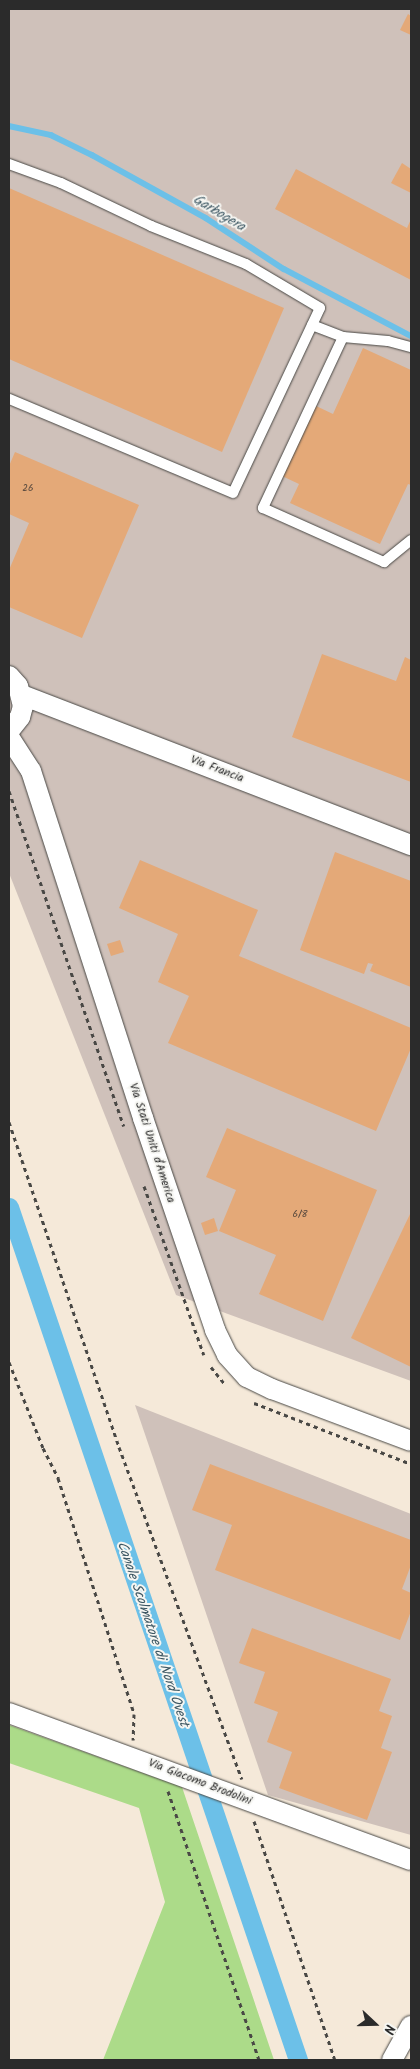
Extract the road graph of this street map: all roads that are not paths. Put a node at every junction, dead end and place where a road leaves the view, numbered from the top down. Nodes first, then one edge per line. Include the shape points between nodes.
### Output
1 (9, 164) edge
2 (312, 325) junction
3 (343, 337) junction
4 (411, 347) edge
5 (9, 399) edge
6 (411, 540) edge
7 (9, 676) edge
8 (22, 695) junction
9 (9, 731) edge
10 (9, 736) edge
11 (411, 845) edge
12 (411, 1441) edge
13 (9, 1713) edge
14 (402, 1853) edge
15 (411, 1860) edge
16 (411, 2026) edge
17 (392, 2060) edge

1 - 2 lane via 61,183 151,226 246,264 320,308
2 - 3 lane
2 - 5 lane via 233,493
3 - 4 lane via 388,341
3 - 6 lane via 263,508 384,562
7 - 8 street
8 - 9 street via 20,717
8 - 11 street, Via Francia
10 - 12 street, Via Stati Uniti d'America via 31,771 143,1118 215,1330 227,1355 247,1377 272,1389
13 - 14 street, Via Giacomo Brodolini
14 - 15 street, Via Giacomo Brodolini
16 - 17 street

